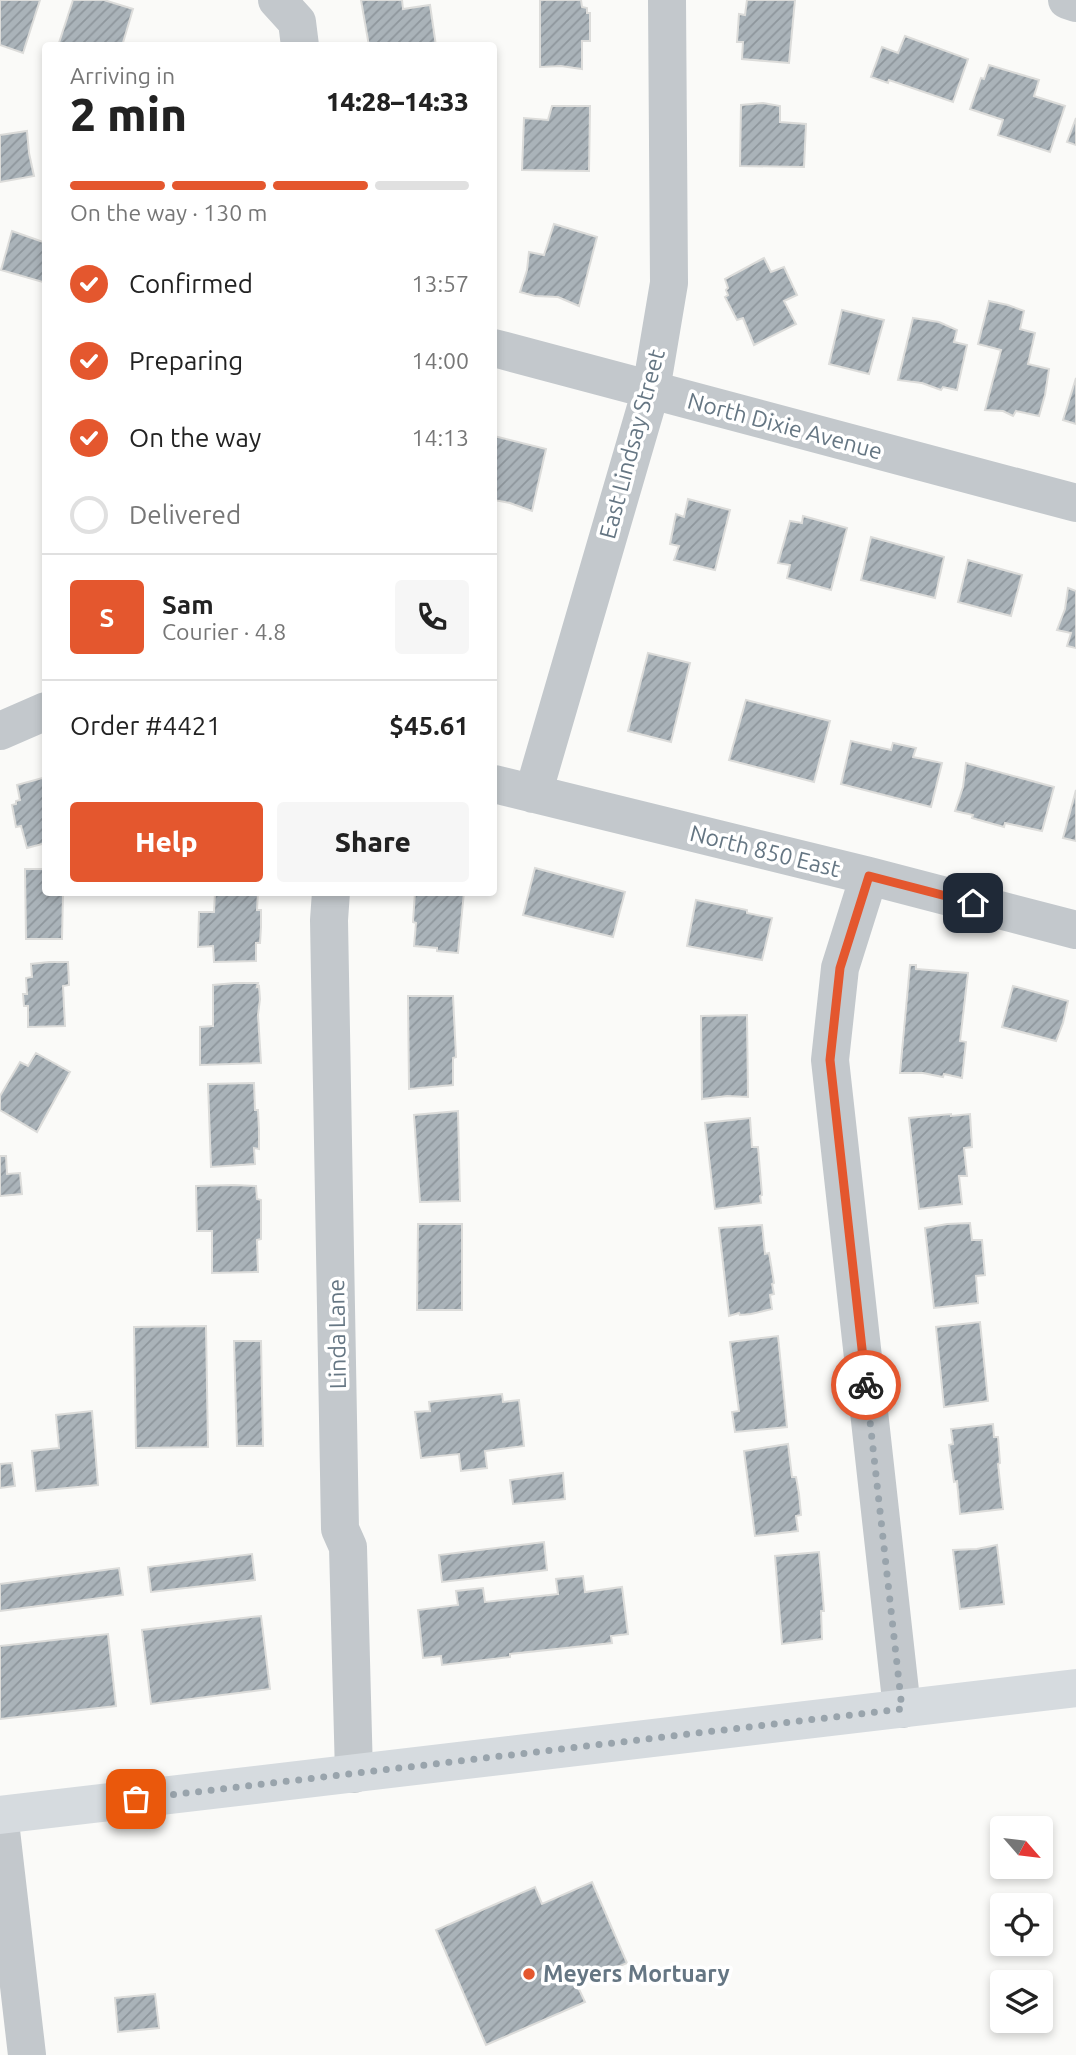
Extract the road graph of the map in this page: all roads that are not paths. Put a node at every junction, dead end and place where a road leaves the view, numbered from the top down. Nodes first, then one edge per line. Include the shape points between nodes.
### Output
1 (277, 0) edge
2 (667, 0) edge
3 (1067, 0) edge
4 (1076, 3) edge
5 (300, 42) edge
6 (497, 349) edge
7 (651, 390) junction
8 (1076, 503) edge
9 (42, 713) edge
10 (0, 731) edge
11 (497, 785) edge
12 (533, 794) junction
13 (869, 876) junction
14 (331, 896) edge
15 (1076, 930) edge
16 (1076, 1688) edge
17 (902, 1709) junction
18 (354, 1774) junction
19 (0, 1815) edge
20 (0, 1822) edge
21 (8, 1949) edge
22 (27, 2055) edge

1 - 5 street via 297,22
2 - 7 street, East Lindsay Street via 669,283
3 - 4 street
6 - 7 street, North Dixie Avenue
7 - 8 street, North Dixie Avenue
7 - 12 street, East Lindsay Street
9 - 10 street
11 - 12 street, North 850 East
12 - 13 street, North 850 East
13 - 15 street, North 850 East
13 - 17 street via 840,968 830,1060
14 - 18 street, Linda Lane via 340,1529 348,1547
16 - 17 main road
17 - 18 main road
18 - 19 main road
20 - 21 street
21 - 22 street

